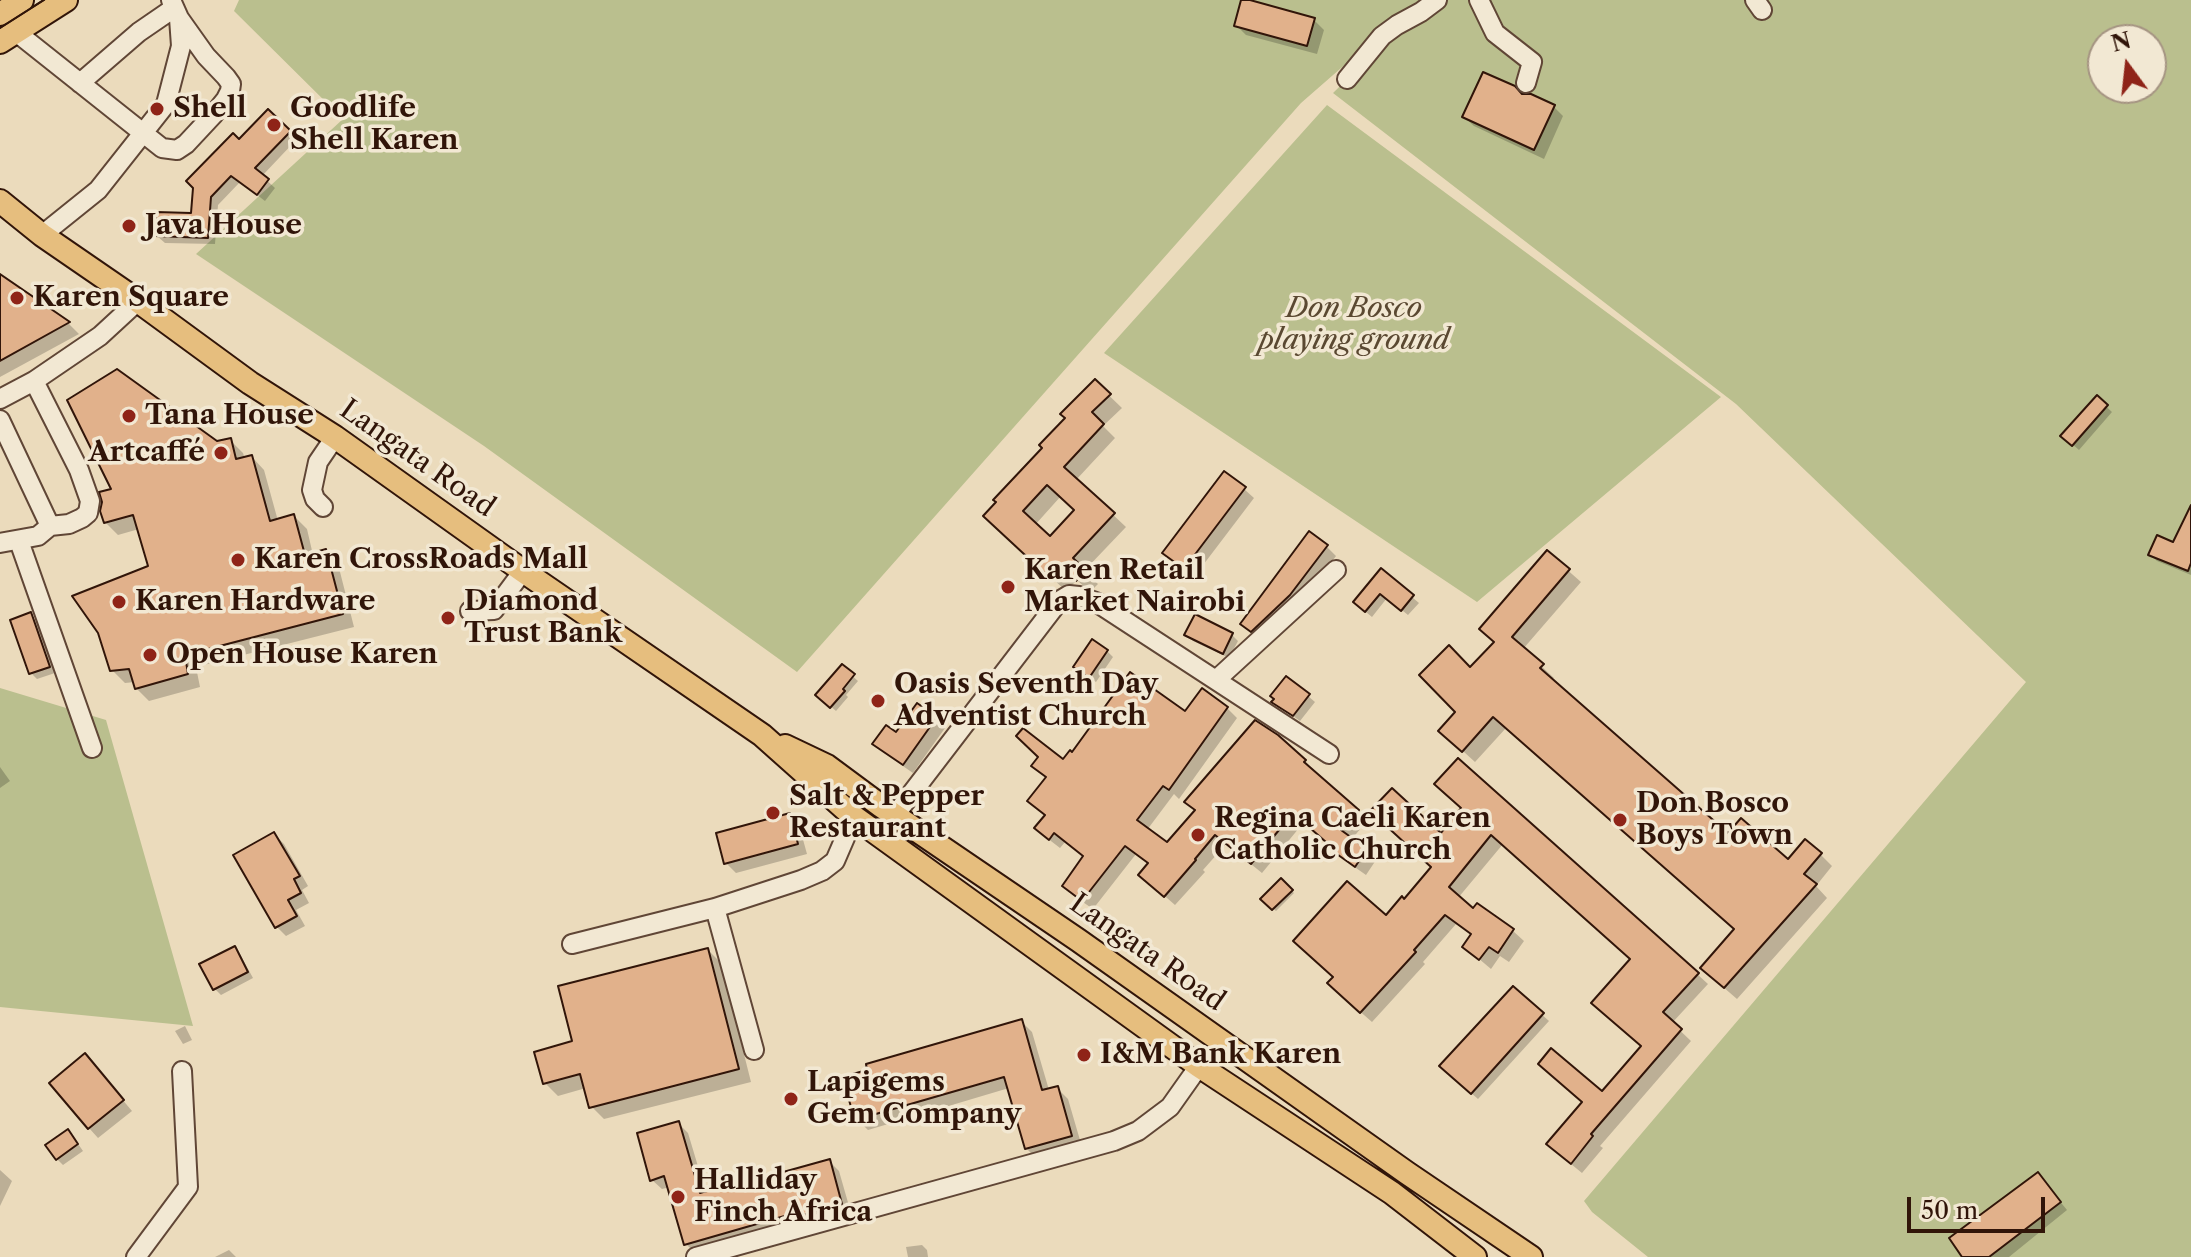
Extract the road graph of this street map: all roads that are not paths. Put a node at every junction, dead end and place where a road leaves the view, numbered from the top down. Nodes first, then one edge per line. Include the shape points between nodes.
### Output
1 (22, 0) edge
2 (66, 0) edge
3 (1437, 0) edge
4 (1479, 0) edge
5 (175, 9) edge
6 (0, 14) edge
7 (8, 37) edge
8 (1347, 79) dead end
9 (80, 83) junction
10 (1526, 83) dead end
11 (143, 133) junction
12 (0, 201) edge
13 (42, 235) junction
14 (138, 301) junction
15 (34, 381) junction
16 (0, 399) edge
17 (0, 420) edge
18 (335, 437) junction
19 (323, 507) dead end
20 (50, 526) junction
21 (19, 541) junction
22 (0, 543) edge
23 (1336, 570) dead end
24 (523, 571) junction
25 (470, 611) dead end
26 (1216, 680) junction
27 (762, 735) junction
28 (92, 748) dead end
29 (1329, 754) dead end
30 (895, 815) junction
31 (854, 817) junction
32 (715, 908) junction
33 (572, 944) dead end
34 (754, 1050) dead end
35 (1199, 1066) junction
36 (182, 1071) dead end
37 (136, 1257) edge
38 (696, 1257) edge
39 (1475, 1257) edge
40 (1531, 1257) edge

1 - 6 main road
2 - 7 main road
3 - 8 lane via 1382,36
4 - 10 lane via 1495,33 1532,62
5 - 9 lane
5 - 11 lane via 181,46 166,104
5 - 11 lane via 231,84 230,91 177,150 162,148
7 - 9 lane
9 - 11 lane
11 - 13 lane via 98,190
12 - 13 main road, Langata Road
13 - 14 main road, Langata Road
14 - 15 lane via 100,336
14 - 18 main road, Langata Road
15 - 16 lane
15 - 20 lane via 90,501 82,518
17 - 20 lane
18 - 19 lane via 318,462 312,490
18 - 24 main road, Langata Road
20 - 21 lane
21 - 22 lane
21 - 28 lane
23 - 26 lane
24 - 25 lane via 494,610
24 - 27 main road, Langata Road
26 - 29 lane
26 - 30 lane via 1096,602 1069,595 1059,601
27 - 30 main road, Langata Road via 827,766
27 - 31 main road, Langata Road
30 - 40 main road, Langata Road
31 - 32 lane via 835,861 822,871
31 - 35 main road, Langata Road
32 - 33 lane
32 - 34 lane
35 - 38 lane via 1170,1107 1114,1141
35 - 39 main road, Langata Road via 1392,1193
36 - 37 lane via 188,1187

